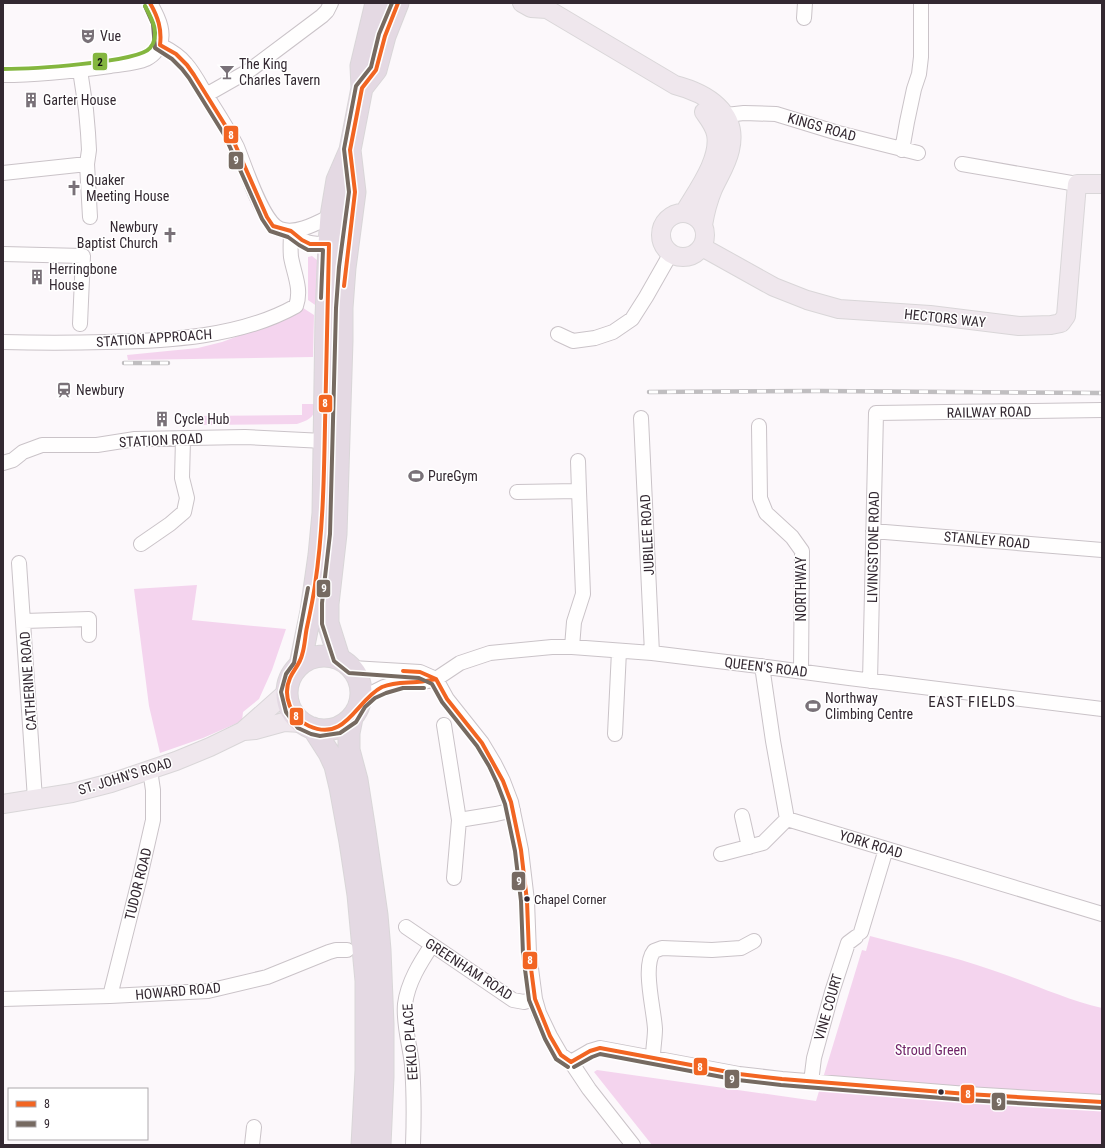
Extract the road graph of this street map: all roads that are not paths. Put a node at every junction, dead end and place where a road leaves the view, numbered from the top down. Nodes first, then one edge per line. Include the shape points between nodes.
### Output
1 (150, 3) edge
2 (330, 3) edge
3 (376, 3) edge
4 (398, 3) edge
5 (522, 3) edge
6 (805, 3) edge
7 (920, 3) edge
8 (544, 6) edge
9 (804, 18) dead end
10 (160, 45) junction
11 (80, 70) junction
12 (3, 75) edge
13 (675, 86) junction
14 (362, 88) junction
15 (206, 95) junction
16 (704, 112) junction
17 (732, 115) junction
18 (350, 150) junction
19 (902, 150) junction
20 (918, 153) dead end
21 (87, 164) junction
22 (962, 164) dead end
23 (3, 173) edge
24 (354, 180) junction
25 (1077, 184) junction
26 (1102, 184) edge
27 (684, 213) junction
28 (331, 216) junction
29 (90, 217) dead end
30 (703, 225) junction
31 (291, 231) junction
32 (329, 244) junction
33 (702, 247) junction
34 (671, 253) junction
35 (3, 254) edge
36 (80, 324) dead end
37 (558, 334) dead end
38 (334, 341) junction
39 (3, 342) edge
40 (1102, 410) edge
41 (332, 411) junction
42 (876, 413) joint
43 (641, 418) dead end
44 (760, 426) dead end
45 (183, 439) junction
46 (324, 441) junction
47 (578, 461) dead end
48 (3, 463) edge
49 (579, 491) junction
50 (517, 492) dead end
51 (873, 531) junction
52 (141, 544) dead end
53 (1102, 550) edge
54 (19, 563) dead end
55 (24, 621) junction
56 (89, 635) dead end
57 (572, 647) junction
58 (619, 651) junction
59 (652, 653) junction
60 (345, 663) junction
61 (300, 665) junction
62 (762, 666) junction
63 (801, 671) junction
64 (436, 679) junction
65 (870, 681) junction
66 (287, 692) junction
67 (1102, 709) edge
68 (356, 710) junction
69 (308, 725) junction
70 (444, 725) dead end
71 (243, 731) junction
72 (615, 734) dead end
73 (150, 770) junction
74 (36, 799) junction
75 (3, 804) edge
76 (513, 810) junction
77 (742, 816) dead end
78 (787, 819) junction
79 (459, 820) junction
80 (749, 847) junction
81 (886, 849) junction
82 (721, 854) dead end
83 (454, 878) dead end
84 (1102, 914) edge
85 (406, 927) dead end
86 (754, 941) dead end
87 (432, 946) junction
88 (347, 950) dead end
89 (110, 996) junction
90 (3, 999) edge
91 (535, 999) junction
92 (653, 1057) junction
93 (570, 1062) junction
94 (811, 1082) junction
95 (1102, 1102) edge
96 (254, 1127) dead end
97 (252, 1145) edge
98 (362, 1145) edge
99 (380, 1145) edge
100 (413, 1145) edge
101 (633, 1145) edge

1 - 10 street via 160,24
2 - 15 street via 322,16 250,70
3 - 14 highway via 360,66
4 - 14 highway via 385,36 376,70
5 - 8 main road, KINGS ROAD via 531,8
6 - 9 street
7 - 19 street via 919,74
8 - 13 main road, KINGS ROAD
10 - 11 street via 152,56 141,61
10 - 15 street via 176,54 187,65
11 - 12 street
11 - 21 street via 88,134
13 - 16 main road, KINGS ROAD via 682,96
13 - 17 main road, KINGS ROAD via 704,96
14 - 18 highway
15 - 31 street via 230,133 266,217 273,226
16 - 17 main road, KINGS ROAD
16 - 27 main road via 714,128 715,149 704,179
17 - 19 street, KINGS ROAD via 781,115
17 - 30 main road via 731,143 723,170 710,198
18 - 24 highway
18 - 28 highway via 337,180
19 - 20 street, KINGS ROAD
21 - 23 street
21 - 29 street
22 - 25 street
24 - 32 highway via 347,196 341,232 338,238
24 - 38 highway via 355,192 342,302
25 - 26 main road
25 - 33 main road, HECTORS WAY via 1066,316 1061,323 1051,325 1019,326 930,315 839,309 774,287
27 - 30 main road via 693,215
27 - 34 main road via 672,217 663,226 662,238
28 - 31 street
28 - 32 highway
30 - 33 main road via 705,236
31 - 32 street via 310,244
31 - 39 street, STATION APPROACH via 291,258 297,279 298,301 296,306 266,320 224,332 141,341
32 - 38 highway
33 - 34 main road via 691,256 684,257
34 - 37 street via 632,319 613,332 595,338 573,341
35 - 36 street via 83,256
38 - 41 highway
40 - 42 street, RAILWAY ROAD
41 - 46 highway
41 - 60 highway via 336,534 328,623
42 - 51 street, LIVINGSTONE ROAD
43 - 59 street, JUBILEE ROAD
44 - 63 street, NORTHWAY via 760,498 766,513 792,537 802,551
45 - 46 street, STATION ROAD via 245,437
45 - 48 street, STATION ROAD via 135,439 97,445 42,445
45 - 52 street via 182,478 187,498 184,512
46 - 61 highway via 320,555
47 - 49 street
49 - 50 street
49 - 57 street via 583,594 574,622
51 - 53 street, STANLEY ROAD
51 - 65 street, LIVINGSTONE ROAD
54 - 55 street, CATHERINE ROAD
55 - 56 street via 89,619
55 - 74 street, CATHERINE ROAD
57 - 58 street, QUEEN'S ROAD
57 - 64 street, QUEEN'S ROAD via 490,653 460,662
58 - 59 street, QUEEN'S ROAD
58 - 72 street
59 - 62 street, QUEEN'S ROAD
60 - 61 highway via 329,656 318,656
60 - 64 street via 420,672
60 - 68 highway via 360,681
61 - 66 highway via 291,677
62 - 63 street, QUEEN'S ROAD
62 - 78 street via 772,741
63 - 65 street, QUEEN'S ROAD
64 - 68 street via 419,683 393,684 372,693
64 - 76 street, GREENHAM ROAD via 494,763
65 - 67 street, QUEEN'S ROAD
66 - 69 highway via 291,709
66 - 71 main road, ST. JOHN'S ROAD
68 - 69 highway via 346,723 334,728 322,730
68 - 99 highway via 349,733 349,750 366,830 380,950 383,1024
69 - 71 main road, ST. JOHN'S ROAD via 284,722
69 - 98 highway via 329,753 335,766 358,895 366,981 366,1070
70 - 79 street
71 - 73 main road, ST. JOHN'S ROAD
73 - 74 main road, ST. JOHN'S ROAD via 110,783
73 - 89 street, TUDOR ROAD via 153,820
74 - 75 main road, ST. JOHN'S ROAD
76 - 79 street
76 - 91 street, GREENHAM ROAD via 524,875
77 - 80 street
78 - 80 street via 763,843
78 - 81 street, YORK ROAD
79 - 83 street
80 - 82 street
81 - 84 street, YORK ROAD
81 - 94 street, VINE COURT via 858,935 848,943 834,985 814,1058
85 - 87 street, GREENHAM ROAD
86 - 92 street via 741,948 662,948 654,951 648,961 655,1030
87 - 91 street, GREENHAM ROAD via 513,1000 524,1002
87 - 100 street, EEKLO PLACE via 417,966 405,1004 412,1064
88 - 89 street, HOWARD ROAD via 329,952 267,977 208,991
89 - 90 street, HOWARD ROAD
91 - 93 street, GREENHAM ROAD via 550,1036 561,1055
92 - 93 street via 600,1048
92 - 94 street via 739,1074
93 - 101 street, GREENHAM ROAD
94 - 95 street
96 - 97 street

